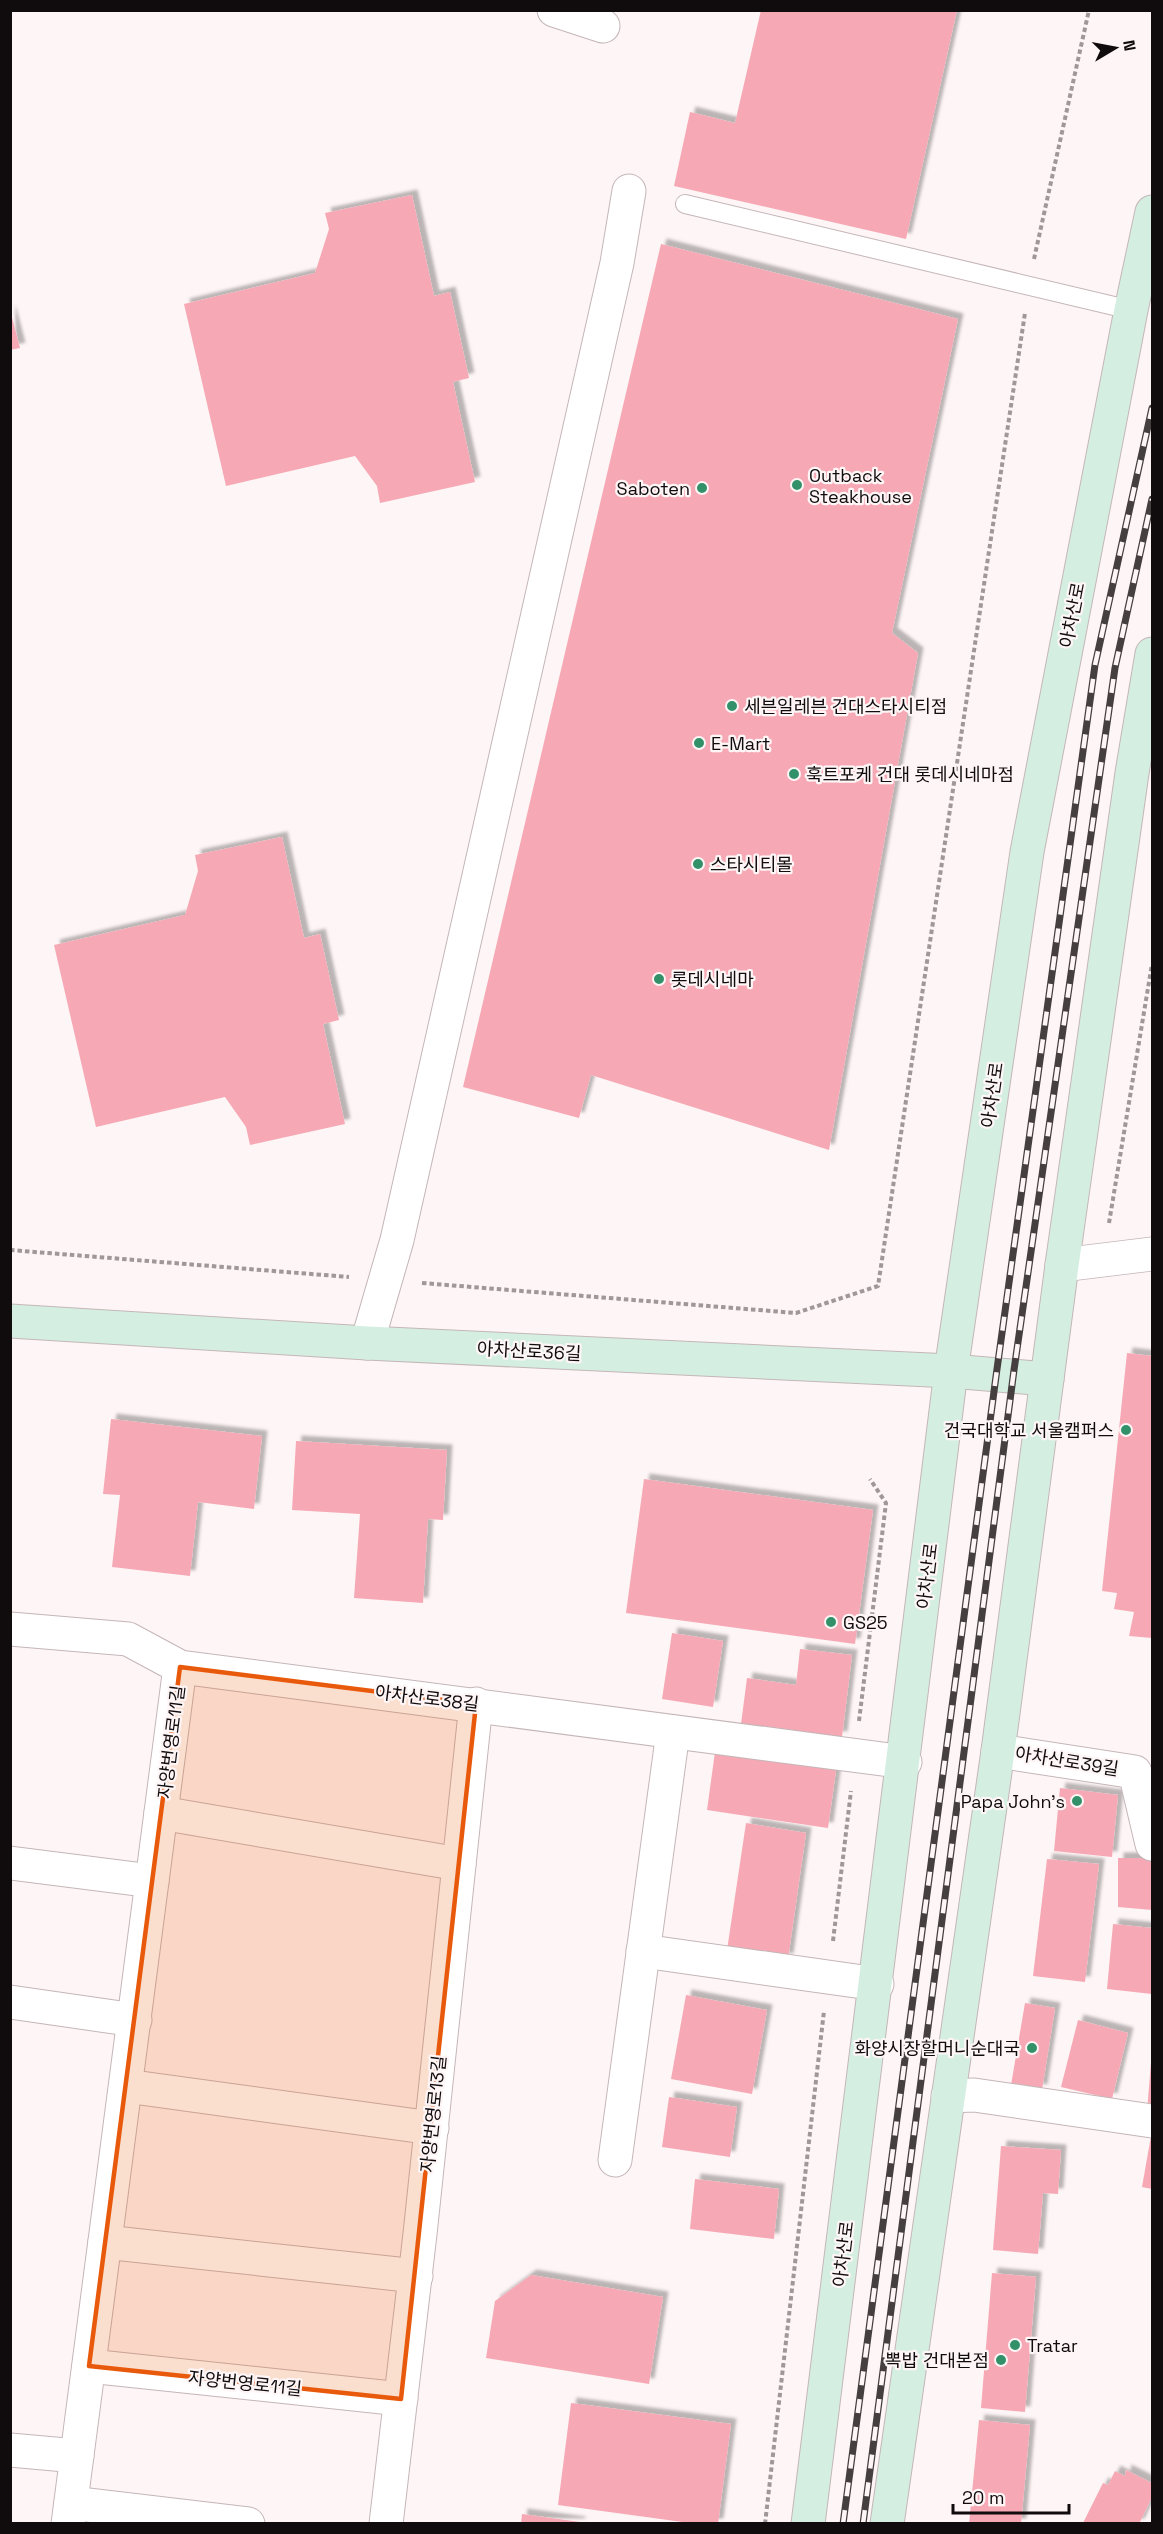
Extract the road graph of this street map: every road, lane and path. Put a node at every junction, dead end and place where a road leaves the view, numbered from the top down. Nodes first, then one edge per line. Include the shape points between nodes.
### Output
1 (554, 10) edge
2 (1089, 10) edge
3 (603, 26) dead end
4 (629, 191) dead end
5 (685, 204) dead end
6 (1152, 212) edge
7 (1029, 285) junction
8 (1131, 310) junction
9 (1152, 654) edge
10 (10, 1251) edge
11 (1152, 1254) edge
12 (1062, 1265) junction
13 (385, 1280) junction
14 (10, 1321) edge
15 (367, 1343) junction
16 (951, 1371) junction
17 (1047, 1378) junction
18 (10, 1629) edge
19 (180, 1667) junction
20 (476, 1704) junction
21 (673, 1732) junction
22 (998, 1751) junction
23 (905, 1761) junction
24 (1144, 1772) edge
25 (161, 1814) junction
26 (1152, 1844) edge
27 (10, 1863) edge
28 (459, 1864) junction
29 (152, 1881) junction
30 (643, 1951) junction
31 (877, 1984) junction
32 (10, 2002) edge
33 (135, 2020) junction
34 (126, 2086) junction
35 (948, 2096) junction
36 (1152, 2121) edge
37 (432, 2128) junction
38 (615, 2160) dead end
39 (105, 2242) junction
40 (416, 2276) junction
41 (89, 2366) junction
42 (401, 2399) junction
43 (10, 2450) edge
44 (77, 2456) junction
45 (70, 2513) edge
46 (248, 2523) edge
47 (386, 2523) edge
48 (808, 2523) edge
49 (887, 2523) edge

1 - 3 street
2 - 7 path
4 - 13 street via 617,263 451,1005
5 - 7 lane
6 - 8 main road, 아차산로
7 - 8 lane
7 - 13 path via 878,1286 796,1313
8 - 16 main road, 아차산로 via 1028,852
9 - 12 main road
10 - 13 path
11 - 12 street
12 - 17 main road
13 - 15 street
14 - 15 main road, 아차산로36길
15 - 16 main road, 아차산로36길
16 - 17 main road, 아차산로36길
16 - 23 main road, 아차산로
17 - 22 main road
18 - 19 street, 자양번영로11길 via 128,1639
19 - 20 street, 아차산로38길
19 - 25 street, 자양번영로11길
20 - 21 street, 아차산로38길
20 - 28 street, 자양번영로13길
21 - 23 street, 아차산로38길
21 - 30 street
22 - 24 street, 아차산로39길
22 - 35 main road
23 - 31 main road, 아차산로
24 - 26 street, 아차산로39길
25 - 28 street, 자양번영로11길
25 - 29 street, 자양번영로11길
27 - 29 street
28 - 37 street, 자양번영로13길
29 - 33 street, 자양번영로11길
30 - 31 street
30 - 38 street
31 - 48 main road, 아차산로
32 - 33 street
33 - 34 street, 자양번영로11길
34 - 37 street
34 - 39 street, 자양번영로11길
35 - 36 street via 974,2095
35 - 49 main road
37 - 40 street, 자양번영로13길
39 - 40 street
39 - 41 street, 자양번영로11길
40 - 42 street, 자양번영로13길
41 - 42 street, 자양번영로11길
41 - 44 street, 자양번영로11길
42 - 47 street, 자양번영로13길
43 - 44 street
44 - 45 street, 자양번영로11길
45 - 46 street, 자양번영로11길

